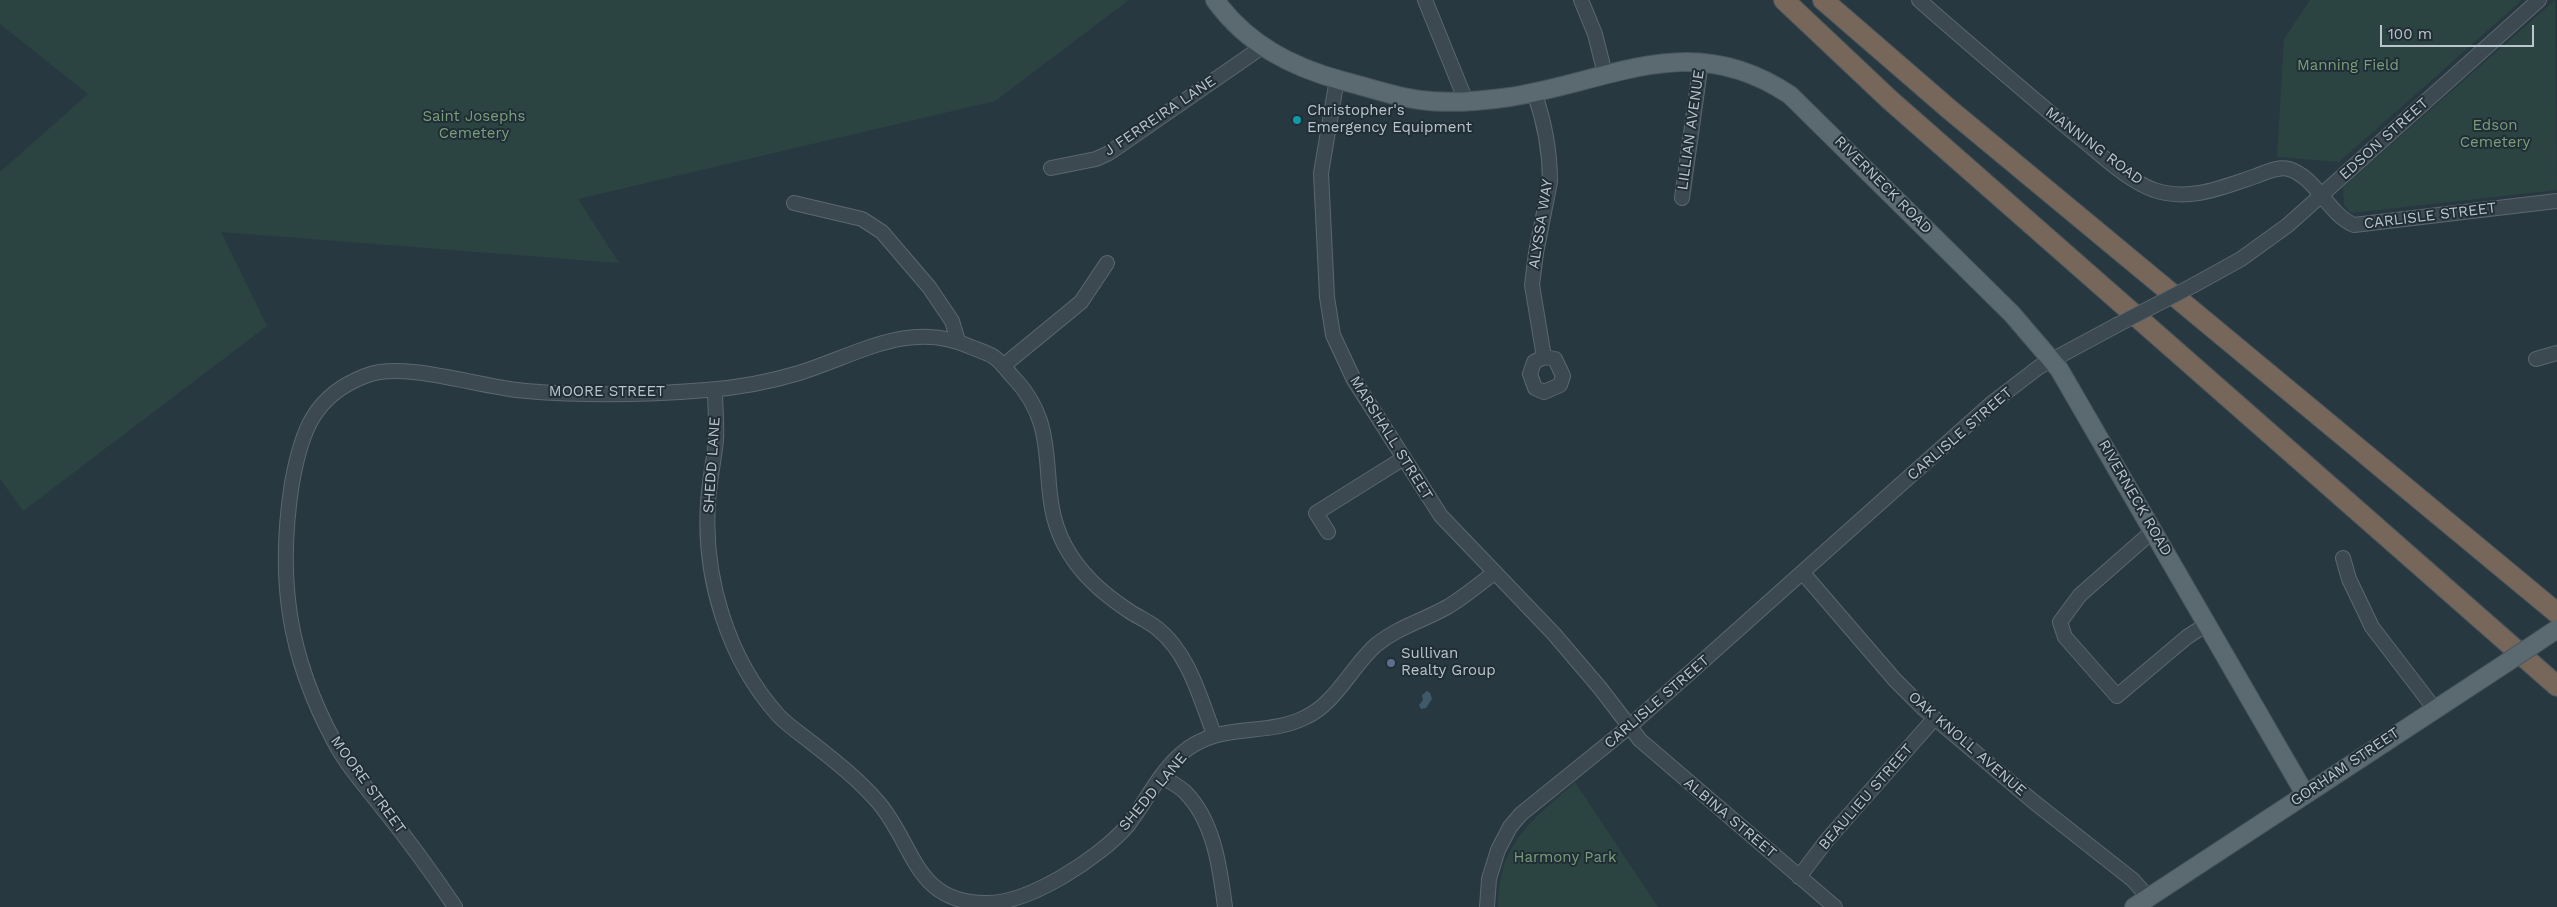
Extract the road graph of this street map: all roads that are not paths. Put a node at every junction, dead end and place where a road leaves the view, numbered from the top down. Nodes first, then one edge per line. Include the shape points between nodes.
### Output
1 (1215, 0) edge
2 (1425, 0) edge
3 (1581, 0) edge
4 (1772, 0) edge
5 (1784, 0) edge
6 (1823, 0) edge
7 (1919, 0) edge
8 (2539, 0) edge
9 (1262, 47) junction
10 (1701, 62) junction
11 (1605, 74) junction
12 (1337, 79) junction
13 (1534, 92) junction
14 (1890, 100) junction
15 (1466, 101) junction
16 (1050, 168) dead end
17 (2321, 197) junction
18 (1682, 198) dead end
19 (2557, 201) edge
20 (794, 203) dead end
21 (1107, 263) dead end
22 (958, 341) junction
23 (2557, 353) edge
24 (1544, 357) dead end
25 (2536, 359) dead end
26 (2052, 360) junction
27 (1003, 366) junction
28 (714, 390) junction
29 (1404, 458) junction
30 (2154, 530) junction
31 (1328, 532) dead end
32 (2343, 558) dead end
33 (1495, 572) junction
34 (1803, 573) junction
35 (2557, 613) edge
36 (2207, 624) junction
37 (2557, 629) edge
38 (2557, 686) edge
39 (2434, 708) junction
40 (1934, 719) junction
41 (1630, 726) junction
42 (1214, 734) junction
43 (1163, 777) junction
44 (2304, 794) junction
45 (1799, 877) junction
46 (2141, 902) edge
47 (455, 907) edge
48 (1225, 907) edge
49 (1487, 907) edge
50 (1835, 907) edge

1 - 9 main road, RIVERNECK ROAD via 1237,26
2 - 15 street
3 - 11 street via 1595,34
4 - 14 highway
5 - 14 highway
6 - 35 highway via 1949,109
7 - 17 street, MANNING ROAD via 2112,163 2153,189 2192,195 2285,168 2303,177
8 - 17 street, EDSON STREET
9 - 12 main road, RIVERNECK ROAD via 1294,64
9 - 16 street, J FERREIRA LANE via 1109,153 1096,159
10 - 11 main road, RIVERNECK ROAD via 1649,64
10 - 18 street, LILLIAN AVENUE
10 - 26 main road, RIVERNECK ROAD via 1744,70 1775,84 1790,95 2012,314
11 - 13 main road, RIVERNECK ROAD
12 - 15 main road, RIVERNECK ROAD via 1420,100
12 - 29 street, MARSHALL STREET via 1321,173 1328,310 1342,358
13 - 15 main road, RIVERNECK ROAD
13 - 24 street, ALYSSA WAY via 1550,168 1532,285
14 - 38 highway
17 - 19 street, CARLISLE STREET via 2338,216 2354,225
17 - 26 street, CARLISLE STREET, bridge via 2258,248
20 - 22 street via 862,219 882,232 929,288 952,321
21 - 27 street via 1081,302
22 - 27 street, MOORE STREET via 994,358
22 - 28 street, MOORE STREET via 923,335 890,339 795,374
23 - 25 street
26 - 30 main road, RIVERNECK ROAD via 2071,386
26 - 34 street, CARLISLE STREET via 2027,375 1977,416
27 - 42 street, MOORE STREET via 1023,386 1042,420 1049,464 1050,502 1062,540 1076,564 1100,591 1158,629 1177,650 1192,677
28 - 43 street, SHEDD LANE via 716,439 708,504 710,565 721,611 737,654 759,692 781,718 847,770 879,804 926,880 951,898 988,904 1022,896 1059,879 1091,858 1126,828
28 - 47 street, MOORE STREET via 600,395 521,391 412,370 367,375 332,395 310,418 294,472 287,515 285,568 289,621 307,684 335,743
29 - 31 street via 1316,513
29 - 33 street, MARSHALL STREET via 1441,516
30 - 36 main road, RIVERNECK ROAD
30 - 36 street via 2074,602 2060,622 2062,631 2117,696
32 - 39 street via 2372,627
33 - 41 street, MARSHALL STREET via 1566,649
33 - 42 street, SHEDD LANE via 1447,606 1397,630 1377,644 1357,663 1333,696 1308,717 1280,726
34 - 40 street, OAK KNOLL AVENUE via 1895,680
34 - 41 street, CARLISLE STREET
36 - 44 main road, RIVERNECK ROAD
37 - 39 main road, GORHAM STREET, bridge
39 - 44 main road, GORHAM STREET
40 - 45 street, BEAULIEU STREET via 1827,840
40 - 46 street, OAK KNOLL AVENUE via 2134,880
41 - 45 street, ALBINA STREET via 1652,752
41 - 49 street, CARLISLE STREET via 1538,798 1511,825 1493,864
42 - 43 street, SHEDD LANE via 1181,754
43 - 48 street via 1185,793 1206,824 1218,857
44 - 46 main road, GORHAM STREET
45 - 50 street, ALBINA STREET

